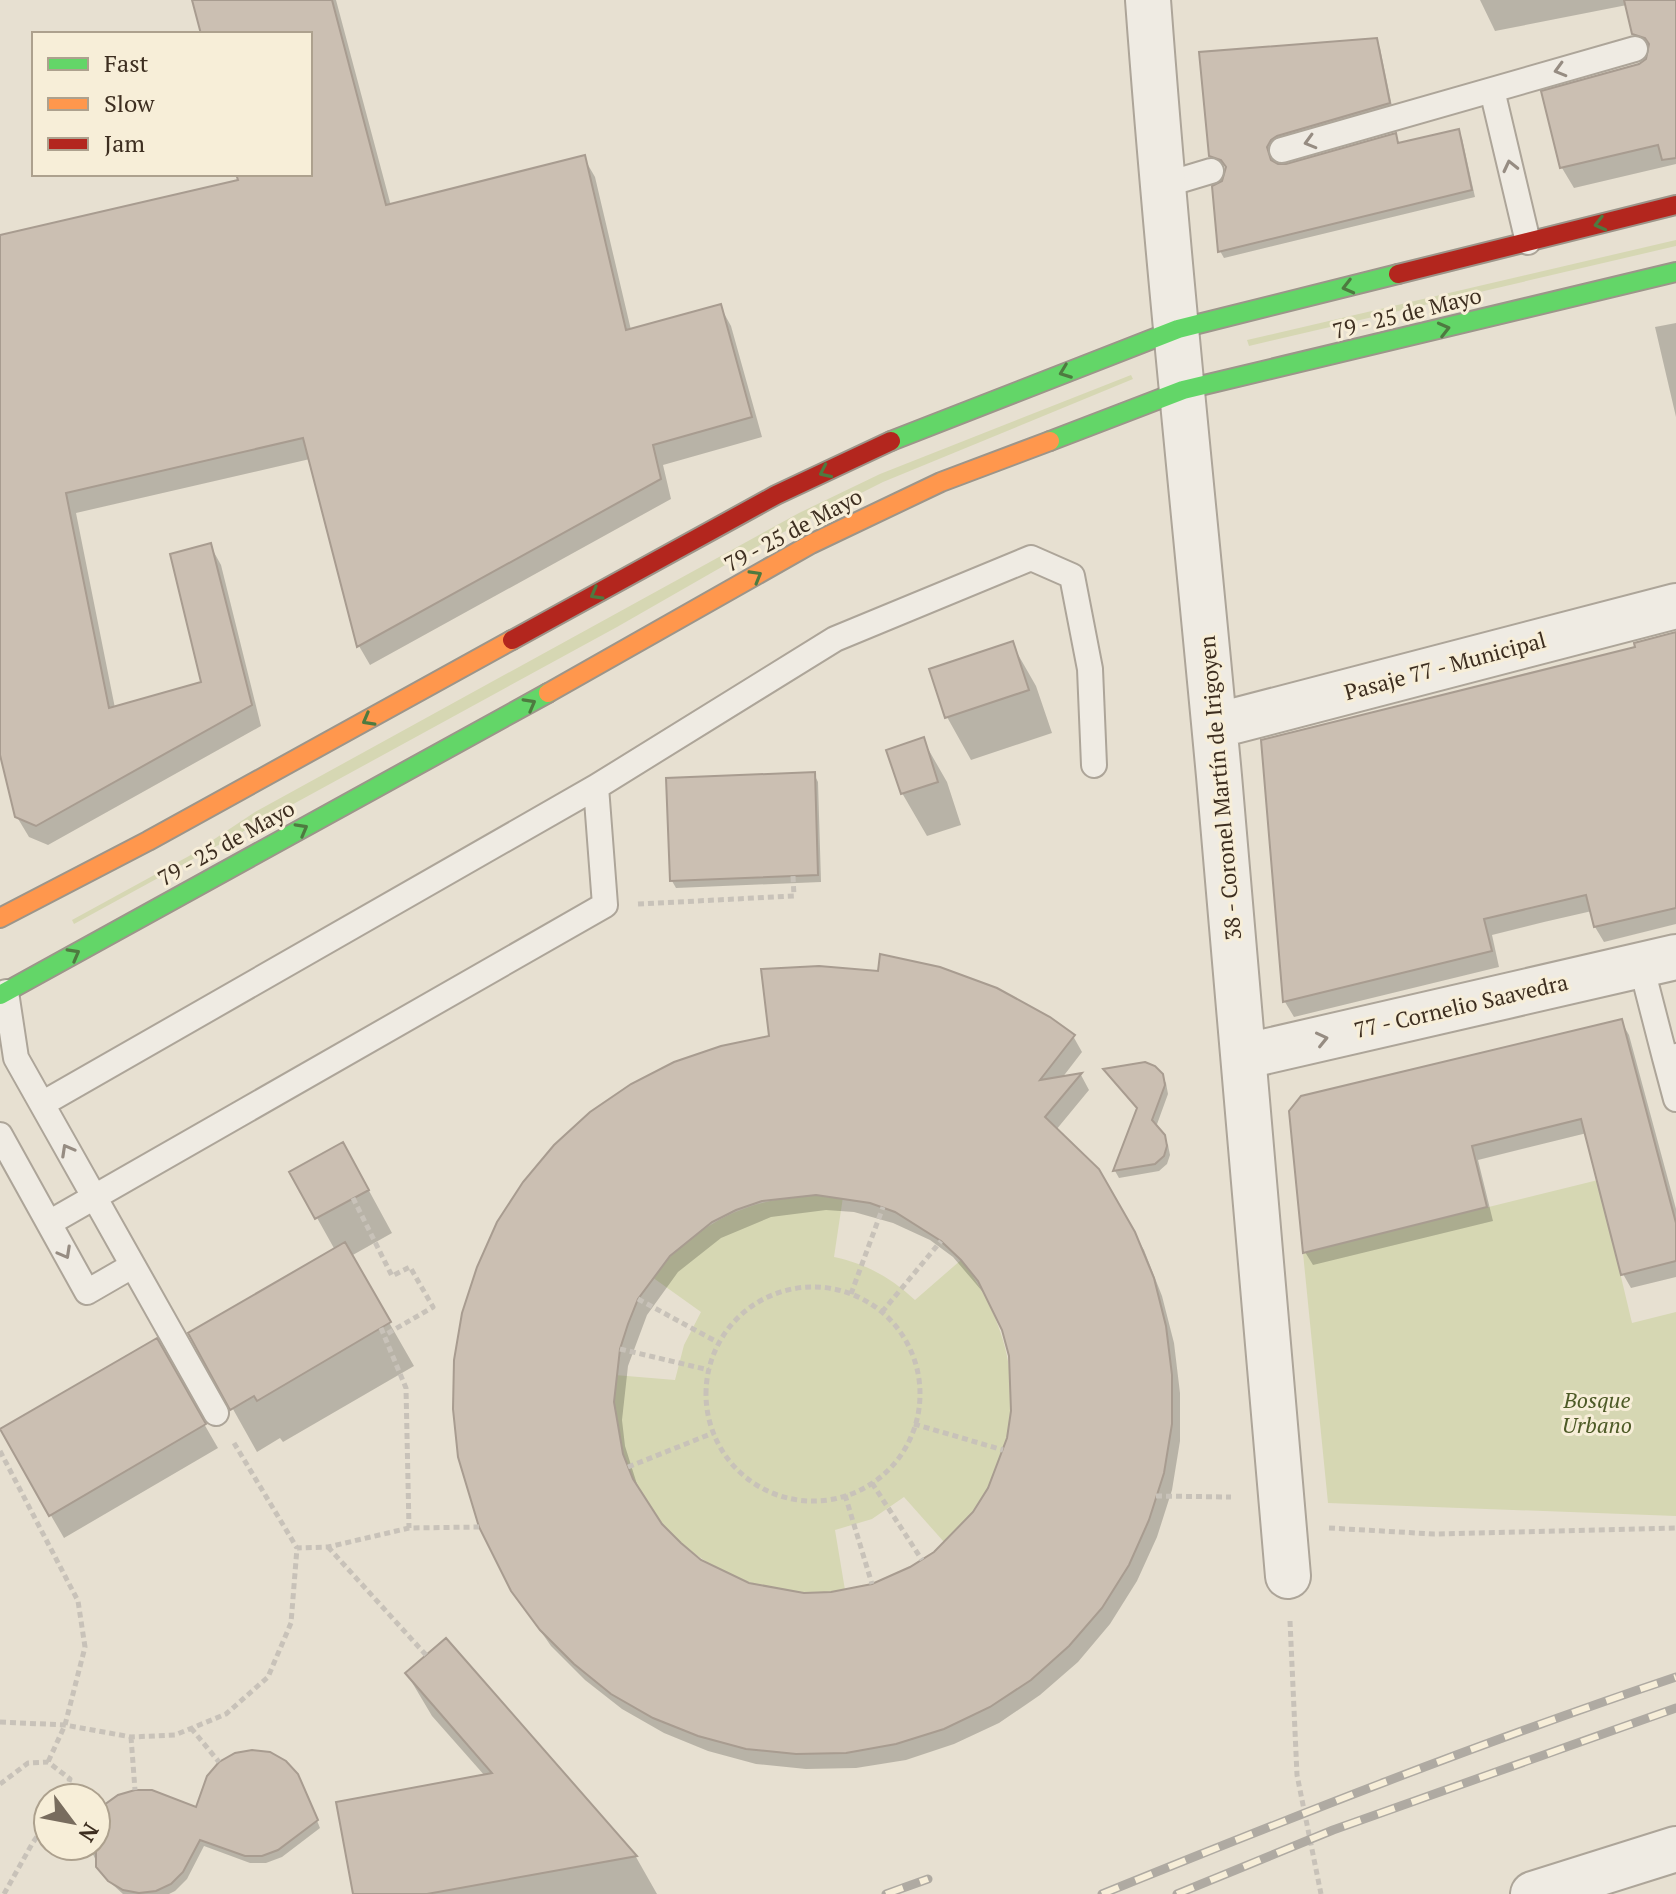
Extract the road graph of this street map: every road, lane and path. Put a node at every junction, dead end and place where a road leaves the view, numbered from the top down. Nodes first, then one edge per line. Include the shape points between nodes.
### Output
1 (1148, 0) edge
2 (1635, 49) dead end
3 (1492, 90) junction
4 (1282, 150) dead end
5 (1211, 171) dead end
6 (1161, 186) junction
7 (1676, 205) edge
8 (1528, 242) junction
9 (1676, 272) edge
10 (1178, 329) junction
11 (1183, 390) junction
12 (1676, 606) edge
13 (1215, 726) junction
14 (1094, 765) dead end
15 (596, 787) junction
16 (793, 876) dead end
17 (605, 905) junction
18 (0, 918) edge
19 (1658, 961) edge
20 (2, 992) edge
21 (1246, 1056) junction
22 (1671, 1057) edge
23 (1676, 1099) edge
24 (42, 1104) junction
25 (0, 1135) edge
26 (93, 1196) junction
27 (353, 1198) dead end
28 (883, 1207) dead end
29 (49, 1223) junction
30 (941, 1241) dead end
31 (132, 1266) junction
32 (851, 1294) junction
33 (638, 1299) dead end
34 (882, 1312) junction
35 (381, 1328) dead end
36 (385, 1335) junction
37 (719, 1343) junction
38 (620, 1349) dead end
39 (709, 1370) junction
40 (216, 1413) joint
41 (914, 1424) junction
42 (713, 1433) junction
43 (1003, 1450) dead end
44 (0, 1451) edge
45 (628, 1467) dead end
46 (872, 1483) junction
47 (845, 1495) junction
48 (1156, 1496) dead end
49 (1231, 1497) dead end
50 (1283, 1525) junction
51 (479, 1527) dead end
52 (409, 1528) junction
53 (1676, 1528) edge
54 (328, 1547) junction
55 (297, 1548) junction
56 (922, 1560) dead end
57 (1288, 1576) joint
58 (872, 1584) dead end
59 (426, 1655) dead end
60 (0, 1722) edge
61 (65, 1725) junction
62 (191, 1728) junction
63 (131, 1737) junction
64 (48, 1762) junction
65 (219, 1762) dead end
66 (69, 1782) edge
67 (0, 1784) edge
68 (135, 1790) dead end
69 (32, 1844) edge
70 (1676, 1849) edge
71 (4, 1894) edge
72 (1321, 1894) edge
73 (1533, 1894) edge

1 - 6 street, 38 - Coronel Martín de Irigoyen
2 -> 3 lane
3 -> 4 lane
8 -> 3 lane
5 - 6 lane
6 - 10 street, 38 - Coronel Martín de Irigoyen
7 -> 8 main road, 79 - 25 de Mayo
8 -> 10 main road, 79 - 25 de Mayo
11 -> 9 main road, 79 - 25 de Mayo
10 - 11 street, 38 - Coronel Martín de Irigoyen
10 -> 18 main road, 79 - 25 de Mayo via 910,432 776,495
11 - 13 street, 38 - Coronel Martín de Irigoyen
20 -> 11 main road, 79 - 25 de Mayo via 811,544 941,482
12 - 13 street, Pasaje 77 - Municipal
13 - 21 street, 38 - Coronel Martín de Irigoyen
14 - 15 lane via 1090,669 1072,576 1031,558 835,639
15 - 17 lane
15 - 24 lane
16 - 17 path via 794,896
17 - 26 lane
21 -> 19 street, 77 - Cornelio Saavedra
19 - 22 lane
20 - 24 lane via 16,1058
21 - 50 street, 38 - Coronel Martín de Irigoyen
22 - 23 lane
26 -> 24 lane
25 - 29 lane
26 - 29 lane
26 - 31 lane
27 - 36 path via 392,1276 410,1267 433,1307
28 - 32 path
29 -> 31 lane via 87,1292
30 - 34 path
31 - 40 lane
32 - 34 path
32 - 37 path via 814,1287 786,1290 747,1310
33 - 37 path
34 - 41 path via 901,1333 918,1374
35 - 36 path
36 - 52 path via 406,1388
37 - 39 path
38 - 39 path
39 - 42 path via 706,1398
40 - 55 path
41 - 43 path
41 - 46 path via 898,1457
42 - 45 path
42 - 47 path via 732,1464 766,1490 808,1501
44 - 61 path via 78,1601 85,1647
46 - 47 path
46 - 56 path
47 - 58 path
48 - 49 path
50 - 53 path via 1434,1534
50 - 57 street, 38 - Coronel Martín de Irigoyen
51 - 52 path
52 - 54 path
54 - 55 path
54 - 59 path
55 - 62 path via 291,1623 268,1677 226,1714
57 - 72 path via 1297,1775
60 - 61 path
61 - 63 path
61 - 64 path
62 - 63 path via 175,1735
62 - 65 path
63 - 68 path
64 - 66 path
64 - 67 path via 28,1763
69 - 71 path
70 - 73 street

